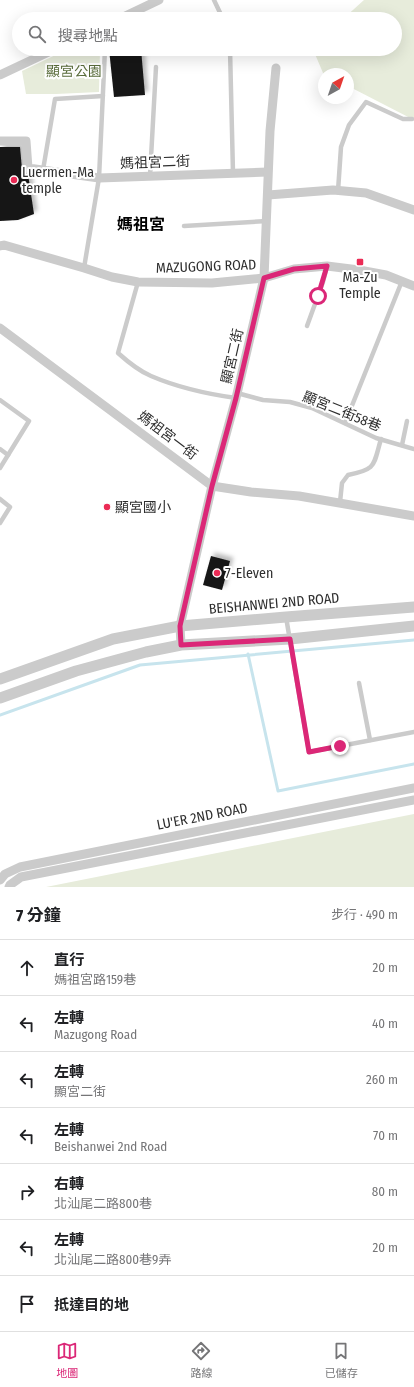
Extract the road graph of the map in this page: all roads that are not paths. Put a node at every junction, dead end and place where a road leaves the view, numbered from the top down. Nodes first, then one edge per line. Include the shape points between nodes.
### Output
1 (159, 0) edge
2 (214, 0) edge
3 (134, 12) edge
4 (220, 12) edge
5 (40, 56) edge
6 (105, 56) edge
7 (230, 56) edge
8 (156, 67) dead end
9 (276, 68) dead end
10 (0, 75) edge
11 (103, 96) junction
12 (412, 119) dead end
13 (0, 141) edge
14 (43, 170) junction
15 (268, 172) junction
16 (233, 173) junction
17 (150, 176) junction
18 (99, 178) junction
19 (338, 190) junction
20 (268, 195) junction
21 (414, 210) edge
22 (267, 221) junction
23 (184, 226) dead end
24 (0, 246) edge
25 (327, 266) junction
26 (84, 268) junction
27 (264, 278) junction
28 (402, 281) junction
29 (138, 282) junction
30 (414, 286) edge
31 (307, 326) dead end
32 (0, 328) edge
33 (237, 396) junction
34 (0, 400) edge
35 (406, 421) dead end
36 (345, 423) junction
37 (381, 439) junction
38 (402, 445) junction
39 (0, 448) edge
40 (414, 449) edge
41 (8, 455) junction
42 (0, 468) edge
43 (212, 486) junction
44 (0, 499) edge
45 (340, 502) junction
46 (414, 516) edge
47 (0, 523) edge
48 (414, 607) edge
49 (286, 617) junction
50 (180, 626) junction
51 (414, 626) edge
52 (290, 639) junction
53 (181, 645) junction
54 (0, 679) edge
55 (359, 683) dead end
56 (0, 698) edge
57 (414, 732) edge
58 (370, 740) junction
59 (414, 788) edge
60 (414, 800) edge
61 (0, 880) edge
62 (9, 887) edge

1 - 3 street
2 - 4 lane
5 - 10 street
6 - 11 lane
7 - 16 lane
8 - 17 lane
9 - 15 street, 顯宮二街
11 - 14 lane via 54,99
11 - 18 lane
12 - 19 lane via 403,119 366,102 349,125 341,147
13 - 14 street, 媽祖宮二街 via 26,141 28,168
14 - 18 street, 媽祖宮二街
15 - 16 street, 媽祖宮二街
15 - 20 street, 顯宮二街
16 - 17 street, 媽祖宮二街
17 - 18 street, 媽祖宮二街
18 - 26 lane
19 - 20 street
19 - 21 street via 366,193
20 - 22 street, 顯宮二街
22 - 23 lane
22 - 27 street, 顯宮二街
24 - 26 street, MAZUGONG ROAD
25 - 27 street, MAZUGONG ROAD via 294,269
25 - 28 street, MAZUGONG ROAD via 360,270
25 - 31 lane
26 - 29 street, MAZUGONG ROAD
27 - 29 street, MAZUGONG ROAD via 212,283
27 - 33 street, 顯宮二街
28 - 30 street, MAZUGONG ROAD
28 - 36 lane
29 - 33 lane, 顯宮二街58巷 via 118,354 150,376 197,392
32 - 43 street, 媽祖宮一街
33 - 36 lane, 顯宮二街58巷 via 290,402 312,408
33 - 43 street, 顯宮二街
34 - 41 lane via 29,421
35 - 38 lane
36 - 37 lane, 顯宮二街58巷
37 - 38 lane, 顯宮二街58巷
37 - 45 lane via 373,465 365,471 348,475 342,483
38 - 40 lane, 顯宮二街58巷
39 - 41 lane
41 - 42 lane
43 - 45 street, 媽祖宮一街
43 - 50 street, 顯宮二街
44 - 47 lane via 10,507
45 - 46 street, 媽祖宮一街
48 - 49 street, BEISHANWEI 2ND ROAD
49 - 50 street, BEISHANWEI 2ND ROAD
49 - 52 lane
50 - 53 street, 顯宮二街
50 - 54 street, BEISHANWEI 2ND ROAD via 113,639
51 - 52 street
52 - 53 street
52 - 58 lane via 309,752
53 - 56 street via 76,670
55 - 58 lane
57 - 58 lane
59 - 61 street, LU'ER 2ND ROAD via 20,867 5,874
60 - 62 street, LU'ER 2ND ROAD via 21,877

